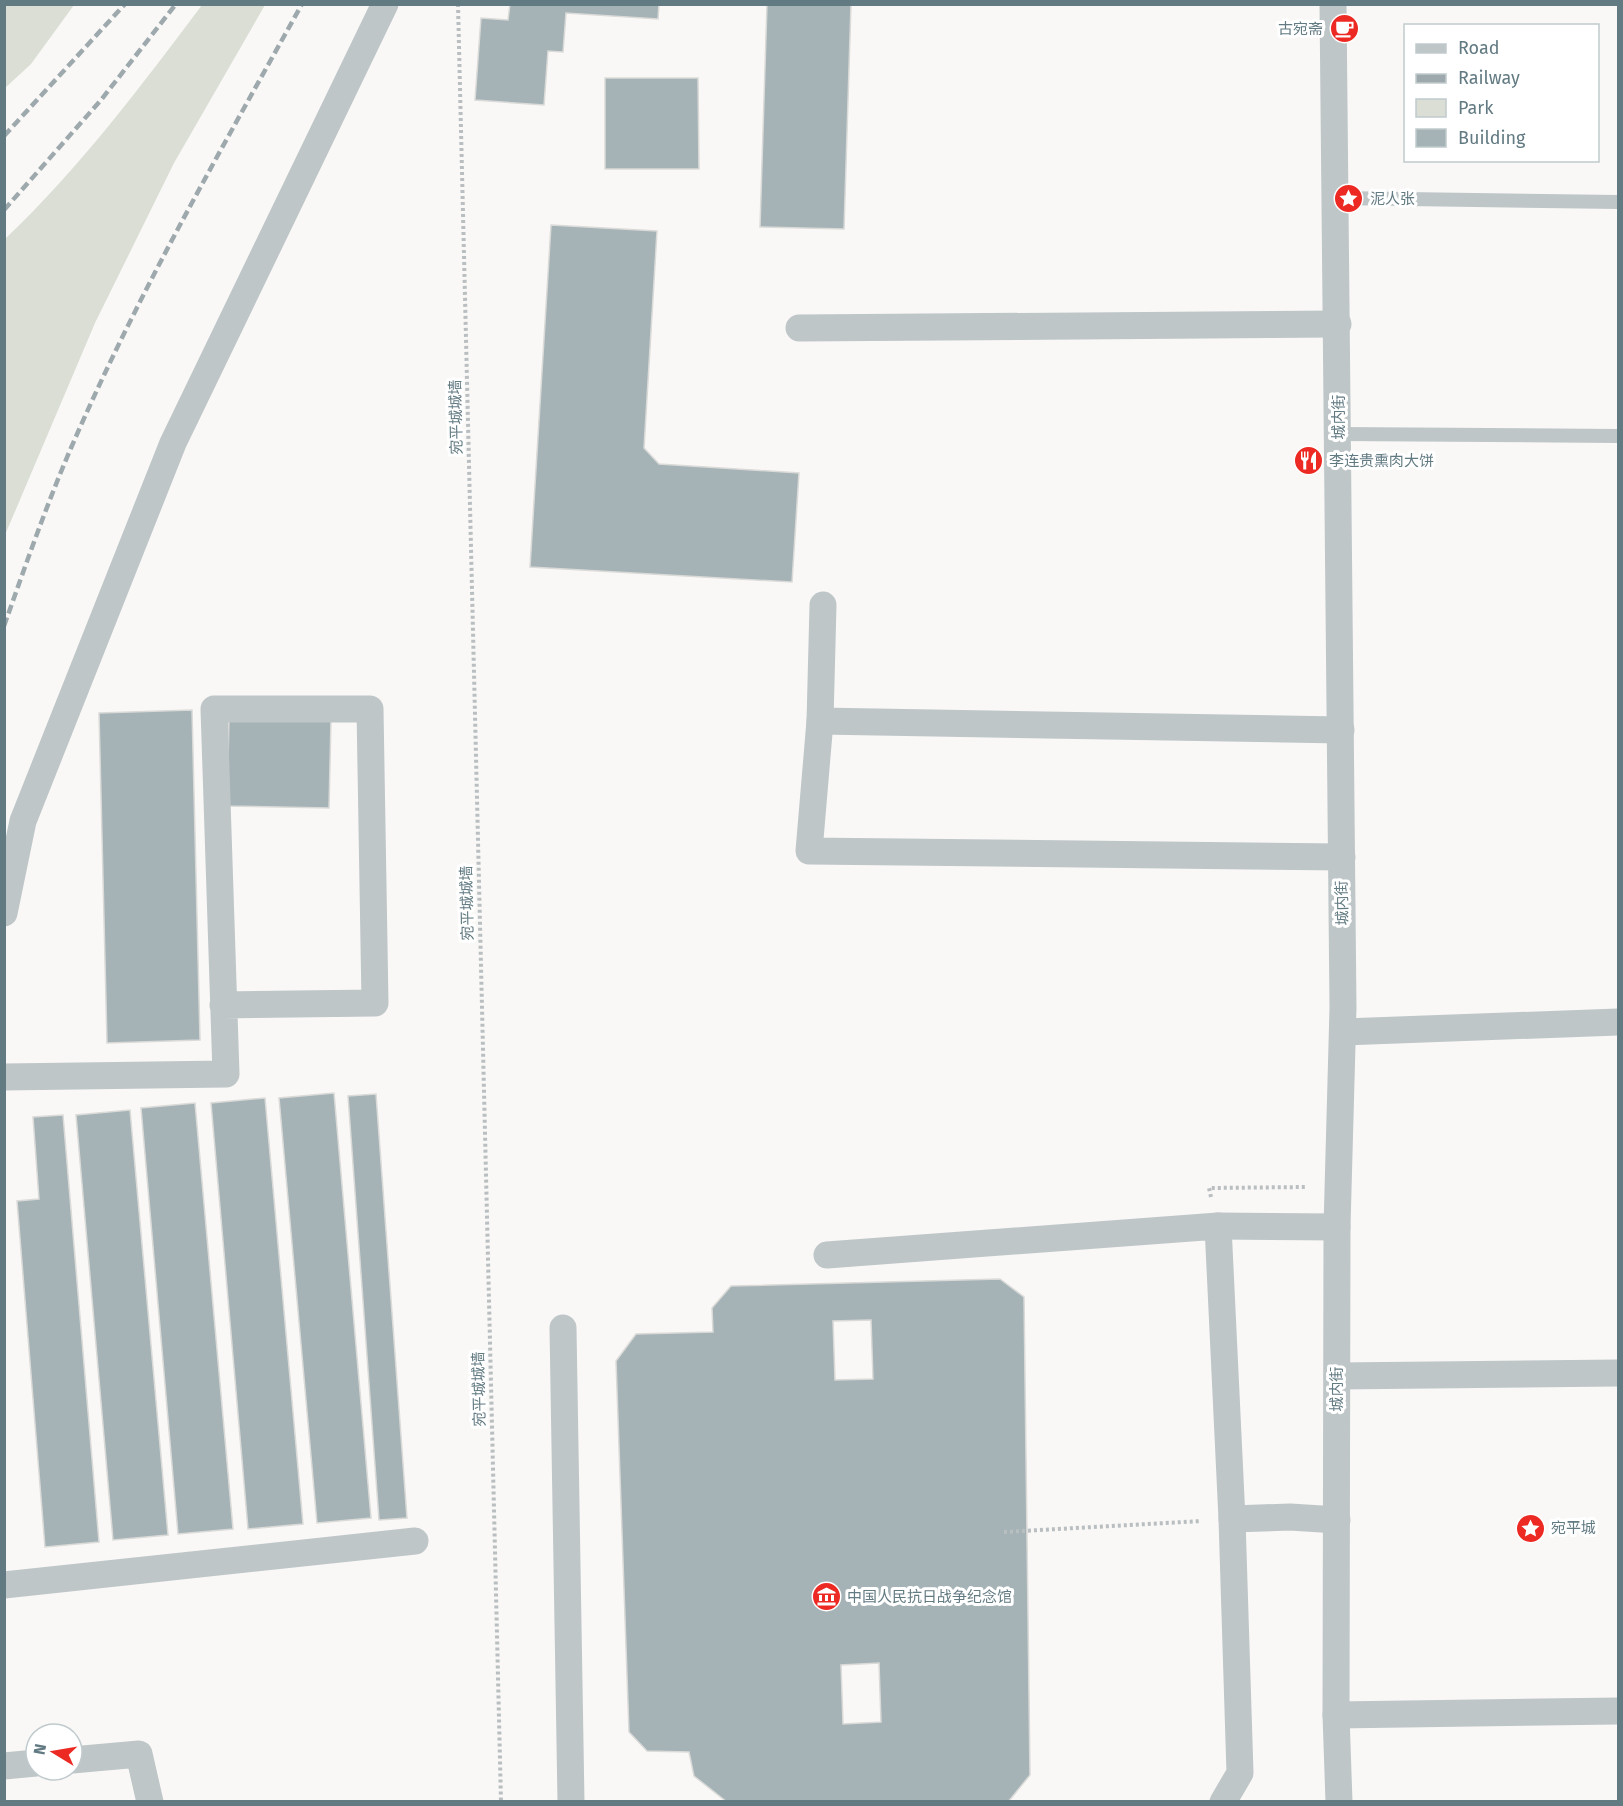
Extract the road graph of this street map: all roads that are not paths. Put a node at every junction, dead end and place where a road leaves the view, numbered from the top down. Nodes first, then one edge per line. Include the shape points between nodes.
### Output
1 (385, 4) edge
2 (1333, 4) edge
3 (1337, 198) junction
4 (1618, 202) edge
5 (1338, 324) junction
6 (799, 328) dead end
7 (1339, 434) junction
8 (1618, 436) edge
9 (823, 605) dead end
10 (820, 721) junction
11 (1341, 730) junction
12 (1342, 857) junction
13 (4, 913) edge
14 (223, 1005) junction
15 (1618, 1022) edge
16 (1343, 1032) junction
17 (4, 1077) edge
18 (1218, 1226) junction
19 (1337, 1227) junction
20 (827, 1255) dead end
21 (563, 1328) dead end
22 (1618, 1373) edge
23 (1337, 1376) junction
24 (1232, 1519) junction
25 (1337, 1520) junction
26 (416, 1541) dead end
27 (4, 1585) edge
28 (1618, 1711) edge
29 (1336, 1715) junction
30 (84, 1759) edge
31 (24, 1764) edge
32 (4, 1766) edge
33 (150, 1802) edge
34 (571, 1802) edge
35 (1223, 1802) edge
36 (1339, 1802) edge

1 - 13 street via 173,444 23,821
2 - 3 street, 城内街
3 - 4 lane
3 - 5 street, 城内街
5 - 6 street
5 - 7 street, 城内街
7 - 8 lane
7 - 11 street, 城内街
9 - 10 street
10 - 11 street
10 - 12 street via 809,851
11 - 12 street, 城内街
12 - 16 street, 城内街
14 - 14 street via 214,710 370,709 375,1003
14 - 17 street via 226,1074
15 - 16 street
16 - 19 street, 城内街
18 - 19 street
18 - 20 street
18 - 24 street
19 - 23 street, 城内街
21 - 34 street
22 - 23 street
23 - 25 street, 城内街
24 - 25 street
24 - 35 street via 1240,1773
25 - 29 street, 城内街
26 - 27 street
28 - 29 street
29 - 36 street, 城内街
30 - 33 street via 140,1754
31 - 32 street

